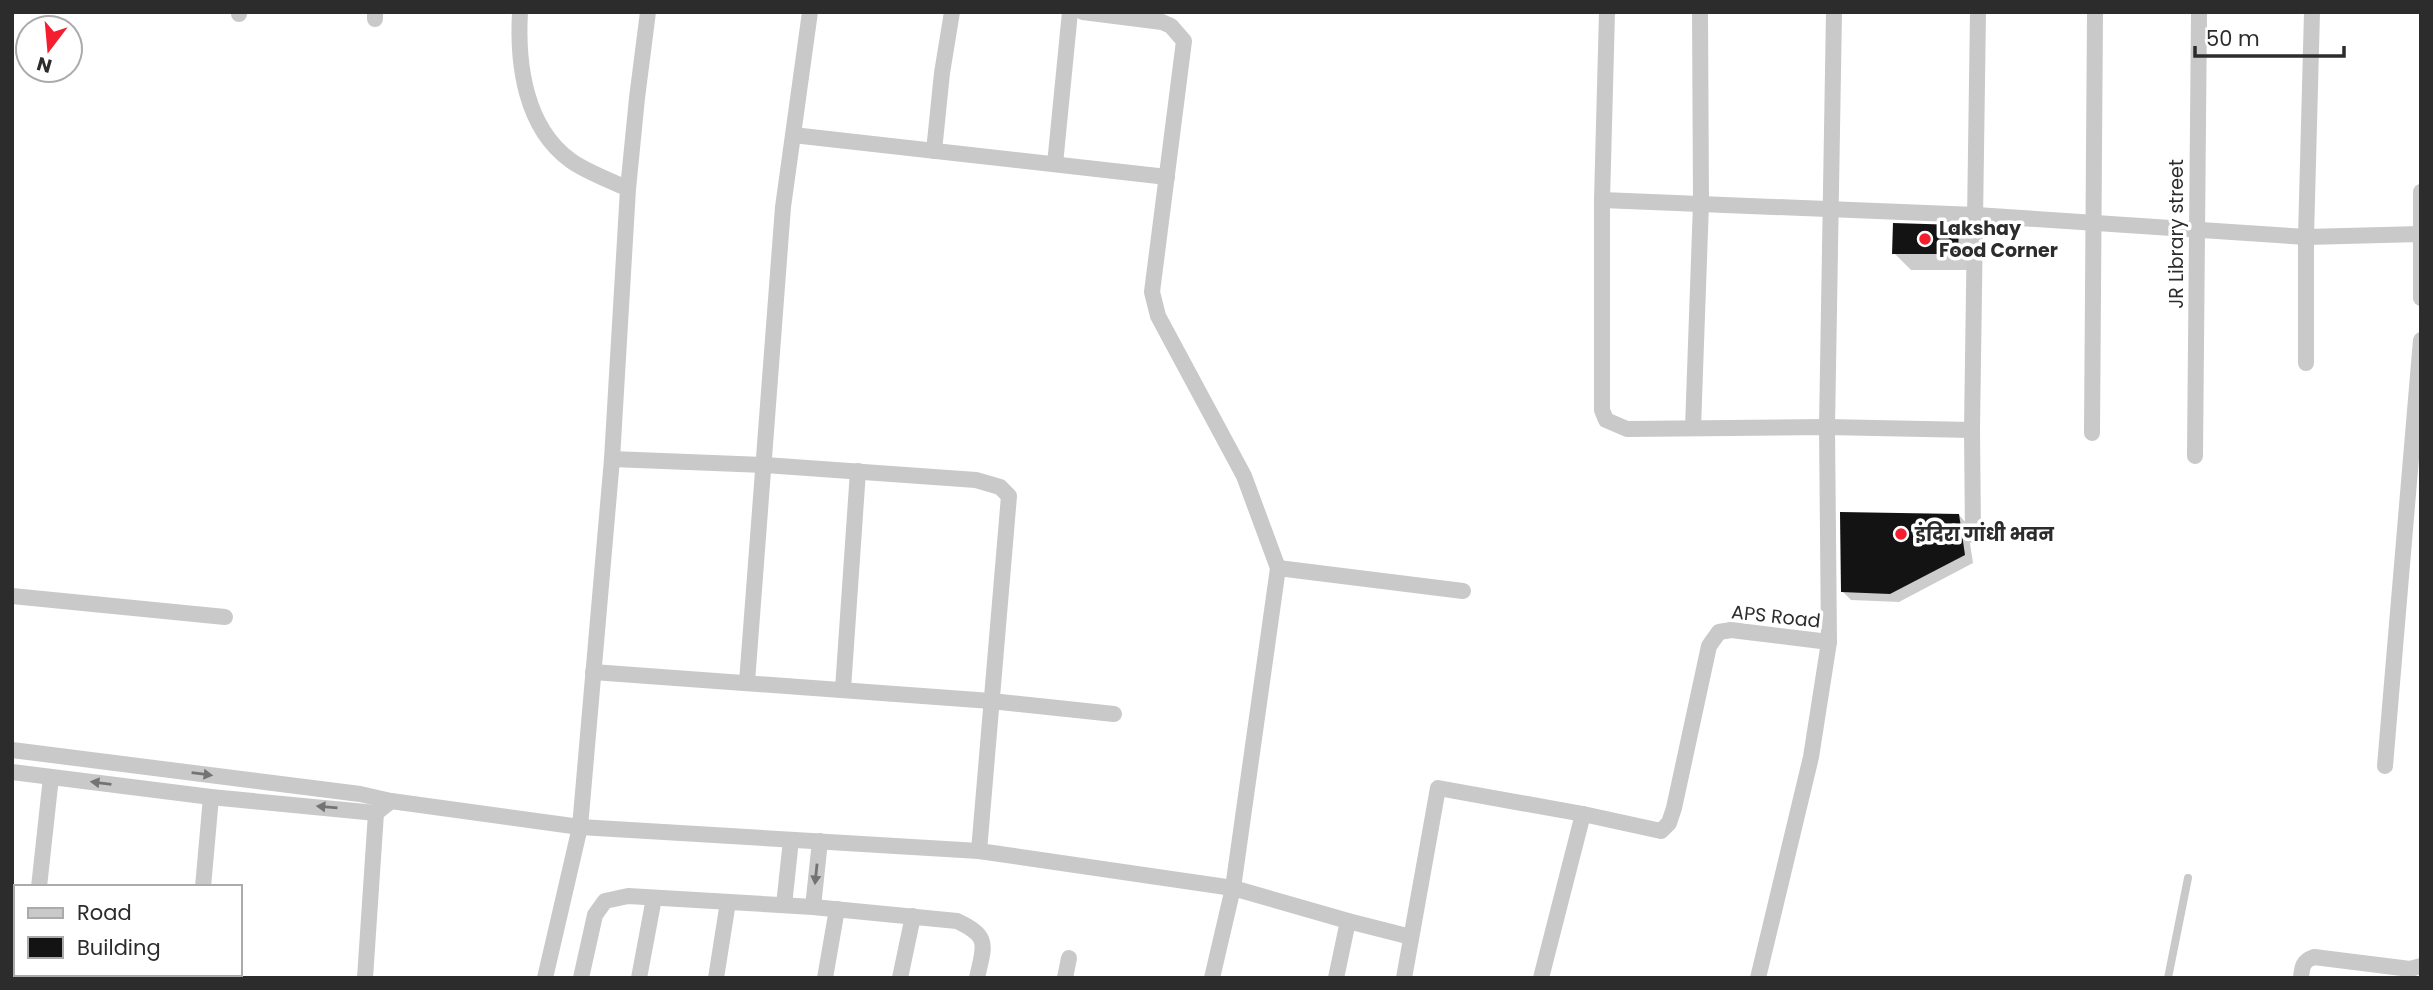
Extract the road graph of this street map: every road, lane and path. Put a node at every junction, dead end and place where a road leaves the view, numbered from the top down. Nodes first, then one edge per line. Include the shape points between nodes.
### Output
1 (520, 12) edge
2 (648, 12) edge
3 (810, 12) edge
4 (952, 12) edge
5 (1070, 12) edge
6 (1083, 12) edge
7 (1607, 12) edge
8 (1700, 12) edge
9 (1833, 12) edge
10 (1978, 12) edge
11 (2095, 12) edge
12 (2199, 12) edge
13 (2312, 12) edge
14 (1104, 14) edge
15 (793, 135) junction
16 (934, 151) junction
17 (1055, 164) junction
18 (1167, 177) junction
19 (628, 189) junction
20 (2421, 192) edge
21 (1602, 200) junction
22 (1702, 203) junction
23 (1830, 209) junction
24 (1976, 215) junction
25 (2092, 223) junction
26 (2197, 231) junction
27 (2420, 234) edge
28 (2306, 237) junction
29 (2421, 298) edge
30 (2421, 340) edge
31 (2306, 363) dead end
32 (1827, 427) junction
33 (1693, 428) junction
34 (1972, 430) junction
35 (2092, 433) dead end
36 (2196, 456) dead end
37 (612, 459) junction
38 (765, 466) junction
39 (858, 471) junction
40 (1973, 535) dead end
41 (1278, 568) junction
42 (1463, 591) dead end
43 (12, 596) edge
44 (225, 617) dead end
45 (1829, 642) junction
46 (593, 672) junction
47 (747, 682) junction
48 (843, 689) junction
49 (991, 701) junction
50 (1114, 715) dead end
51 (12, 750) edge
52 (2385, 766) dead end
53 (12, 772) edge
54 (51, 777) junction
55 (211, 797) junction
56 (391, 801) junction
57 (376, 813) junction
58 (1583, 814) junction
59 (580, 827) junction
60 (791, 840) junction
61 (820, 841) junction
62 (979, 851) junction
63 (2188, 878) dead end
64 (39, 885) edge
65 (203, 885) edge
66 (1233, 888) junction
67 (654, 898) junction
68 (728, 902) junction
69 (784, 905) junction
70 (813, 907) junction
71 (837, 909) junction
72 (913, 916) junction
73 (1348, 921) junction
74 (1411, 937) junction
75 (1069, 958) dead end
76 (2421, 966) edge
77 (365, 978) edge
78 (545, 978) edge
79 (581, 978) edge
80 (639, 978) edge
81 (716, 978) edge
82 (825, 978) edge
83 (900, 978) edge
84 (977, 978) edge
85 (1065, 978) edge
86 (1212, 978) edge
87 (1336, 978) edge
88 (1404, 978) edge
89 (1541, 978) edge
90 (1758, 978) edge
91 (2168, 978) edge
92 (2301, 978) edge

1 - 19 street via 526,90 533,116 570,161
2 - 19 street
3 - 15 street
4 - 16 street
5 - 17 street
6 - 14 street
7 - 21 street
8 - 22 street
9 - 23 street, APS Road
10 - 24 street
11 - 25 street
12 - 26 street, JR Library street
13 - 28 street
14 - 18 street via 1162,22 1184,41
15 - 16 street
15 - 38 street via 783,207
16 - 17 street
17 - 18 street
18 - 41 street via 1152,292 1158,316 1244,476
19 - 37 street
20 - 27 street
21 - 22 street
21 - 33 street via 1602,410 1612,425 1627,429
22 - 23 street
22 - 33 street
23 - 24 street
23 - 32 street, APS Road
24 - 25 street
24 - 34 street
25 - 26 street
25 - 35 street
26 - 28 street
26 - 36 street, JR Library street
27 - 28 street
27 - 29 street
28 - 31 street
30 - 52 street
32 - 33 street
32 - 34 street
32 - 45 street, APS Road
34 - 40 street
37 - 38 street
37 - 46 street
38 - 39 street
38 - 47 street
39 - 48 street
39 - 49 street via 976,480 1000,487 1009,496
41 - 42 street
41 - 66 street
43 - 44 street
45 - 58 street, APS Road via 1719,632 1709,646 1669,823 1661,831
45 - 90 street via 1811,757
46 - 47 street
46 - 59 street
47 - 48 street
48 - 49 street
49 - 50 street
49 - 62 street
51 -> 56 street
53 - 54 street
55 -> 54 street
54 - 64 street
57 -> 55 street
55 - 65 street
56 - 57 street
56 - 59 street
57 - 77 street
58 - 74 street, APS Road via 1438,788
58 - 89 street
59 - 60 street
59 - 78 street
60 - 61 street
60 - 69 street
61 - 62 street
61 -> 70 street
62 - 66 street
63 - 91 lane
66 - 73 street
66 - 86 street
67 - 68 street
67 - 79 street via 605,901 595,915
67 - 80 street
68 - 69 street
68 - 81 street
69 - 70 street
70 - 71 street
71 - 72 street
71 - 82 street
72 - 83 street
72 - 84 street via 957,921 976,930 984,944
73 - 74 street
73 - 87 street
74 - 88 street, APS Road
75 - 85 street
76 - 92 street via 2410,969 2314,957 2306,960

